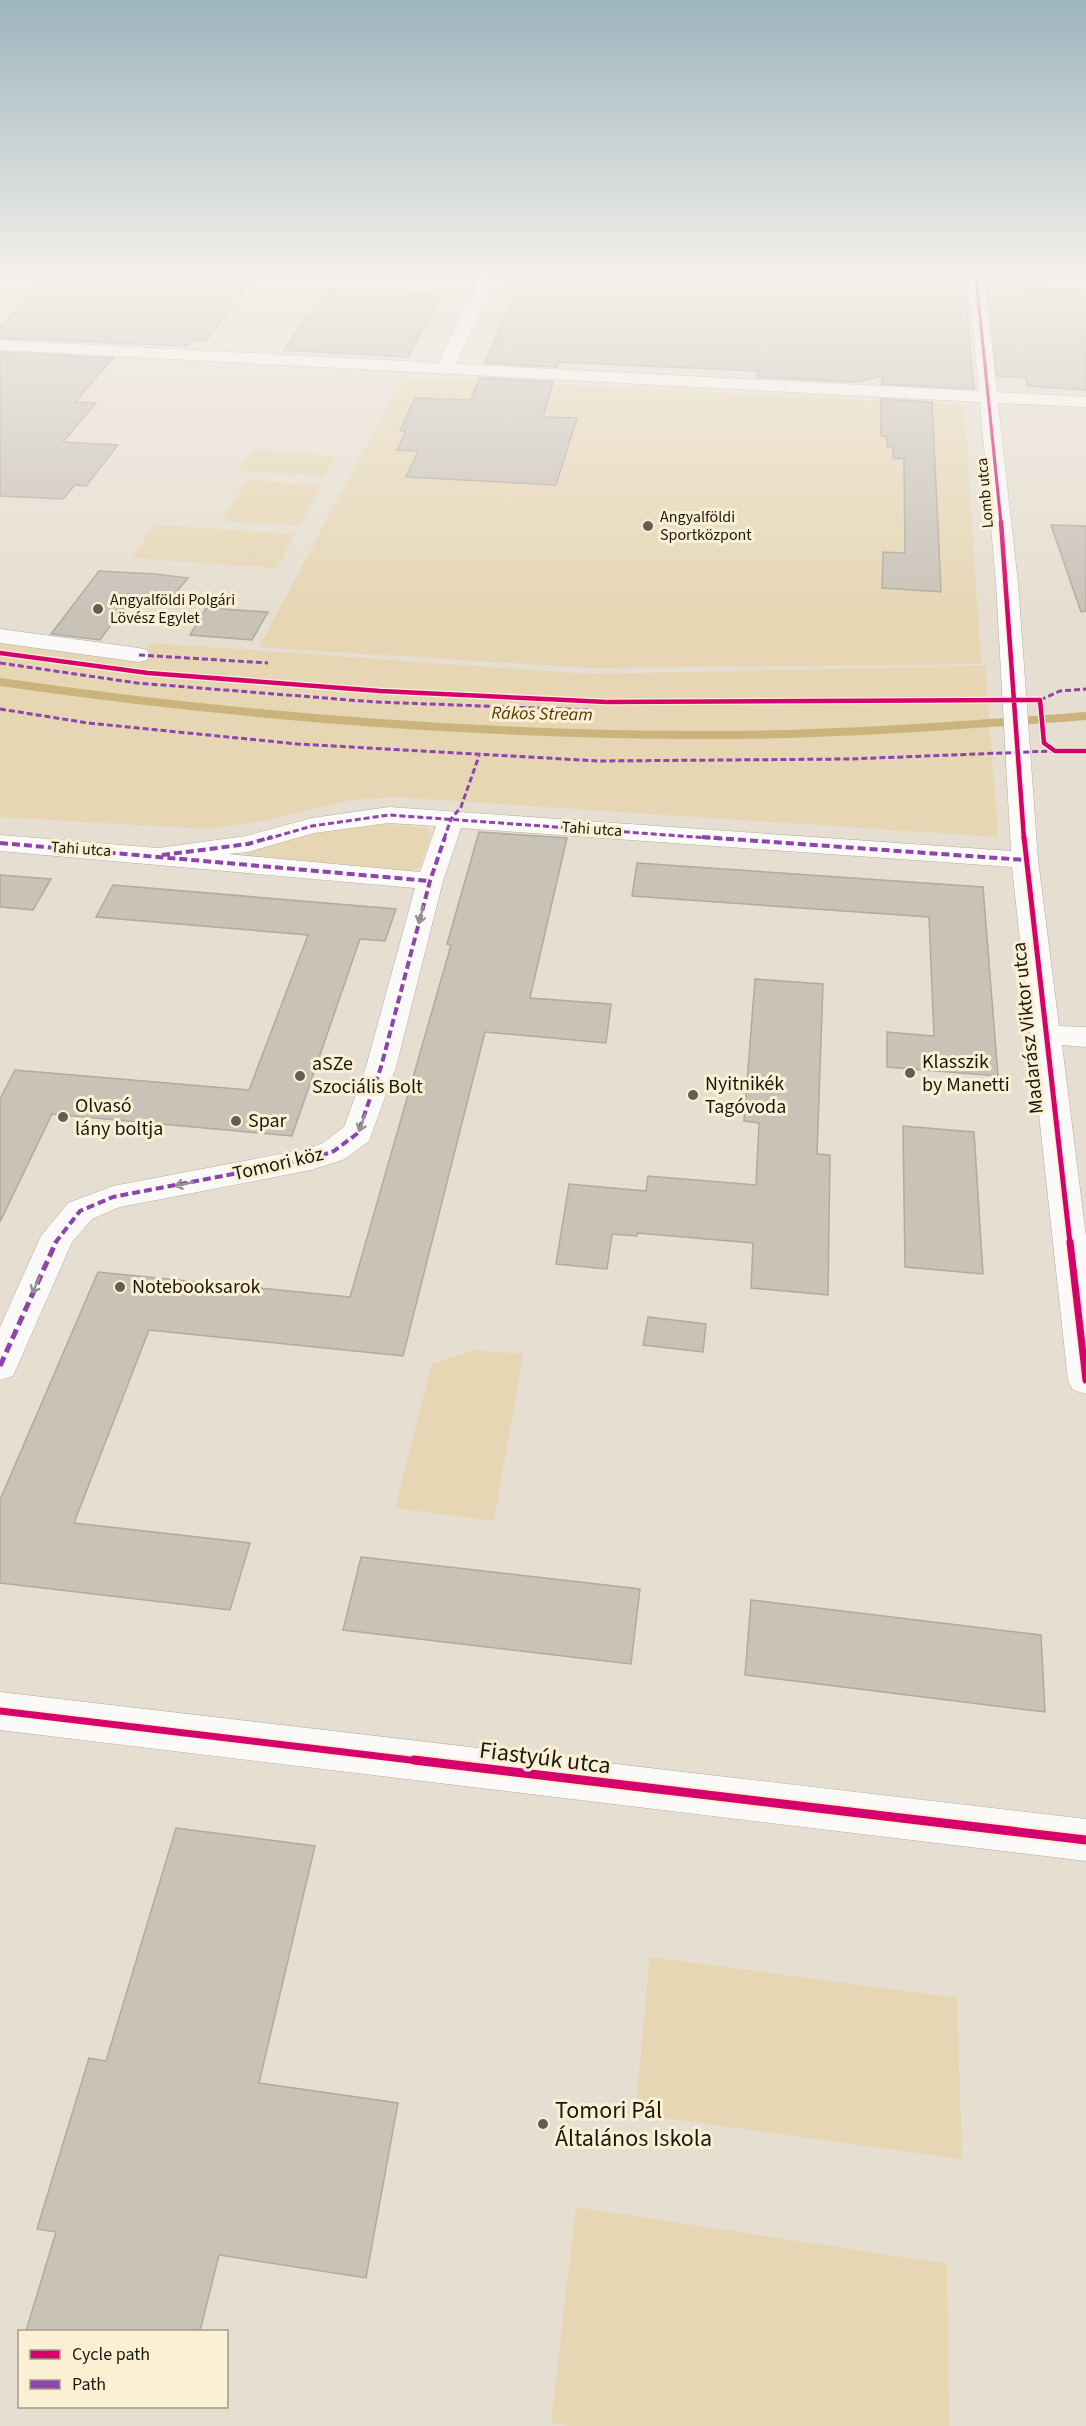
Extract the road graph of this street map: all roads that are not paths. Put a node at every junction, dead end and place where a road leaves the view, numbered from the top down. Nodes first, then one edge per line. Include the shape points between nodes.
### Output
1 (862, 390) edge
2 (989, 390) edge
3 (990, 397) junction
4 (1086, 402) edge
5 (0, 636) edge
6 (139, 655) dead end
7 (1013, 671) joint
8 (451, 819) junction
9 (0, 843) edge
10 (162, 855) junction
11 (1025, 860) junction
12 (430, 881) junction
13 (1046, 1034) junction
14 (1086, 1036) edge
15 (0, 1366) edge
16 (1086, 1380) edge
17 (0, 1712) edge
18 (1086, 1840) edge

1 - 3 street
2 - 3 street, Lomb utca
3 - 4 street
3 - 7 street, Lomb utca
5 - 6 street
7 - 11 street, Madarász Viktor utca
8 - 10 street, Tahi utca via 389,815 350,819 248,844
8 - 11 street, Tahi utca
8 - 12 street, Tomori köz
9 - 10 street, Tahi utca
10 - 12 street, Tahi utca
11 - 13 street, Madarász Viktor utca
12 -> 15 street, Tomori köz via 381,1067 358,1133 334,1151 311,1159 112,1197 80,1211 58,1236
13 - 14 street
13 - 16 street, Madarász Viktor utca
17 - 18 street, Fiastyúk utca

